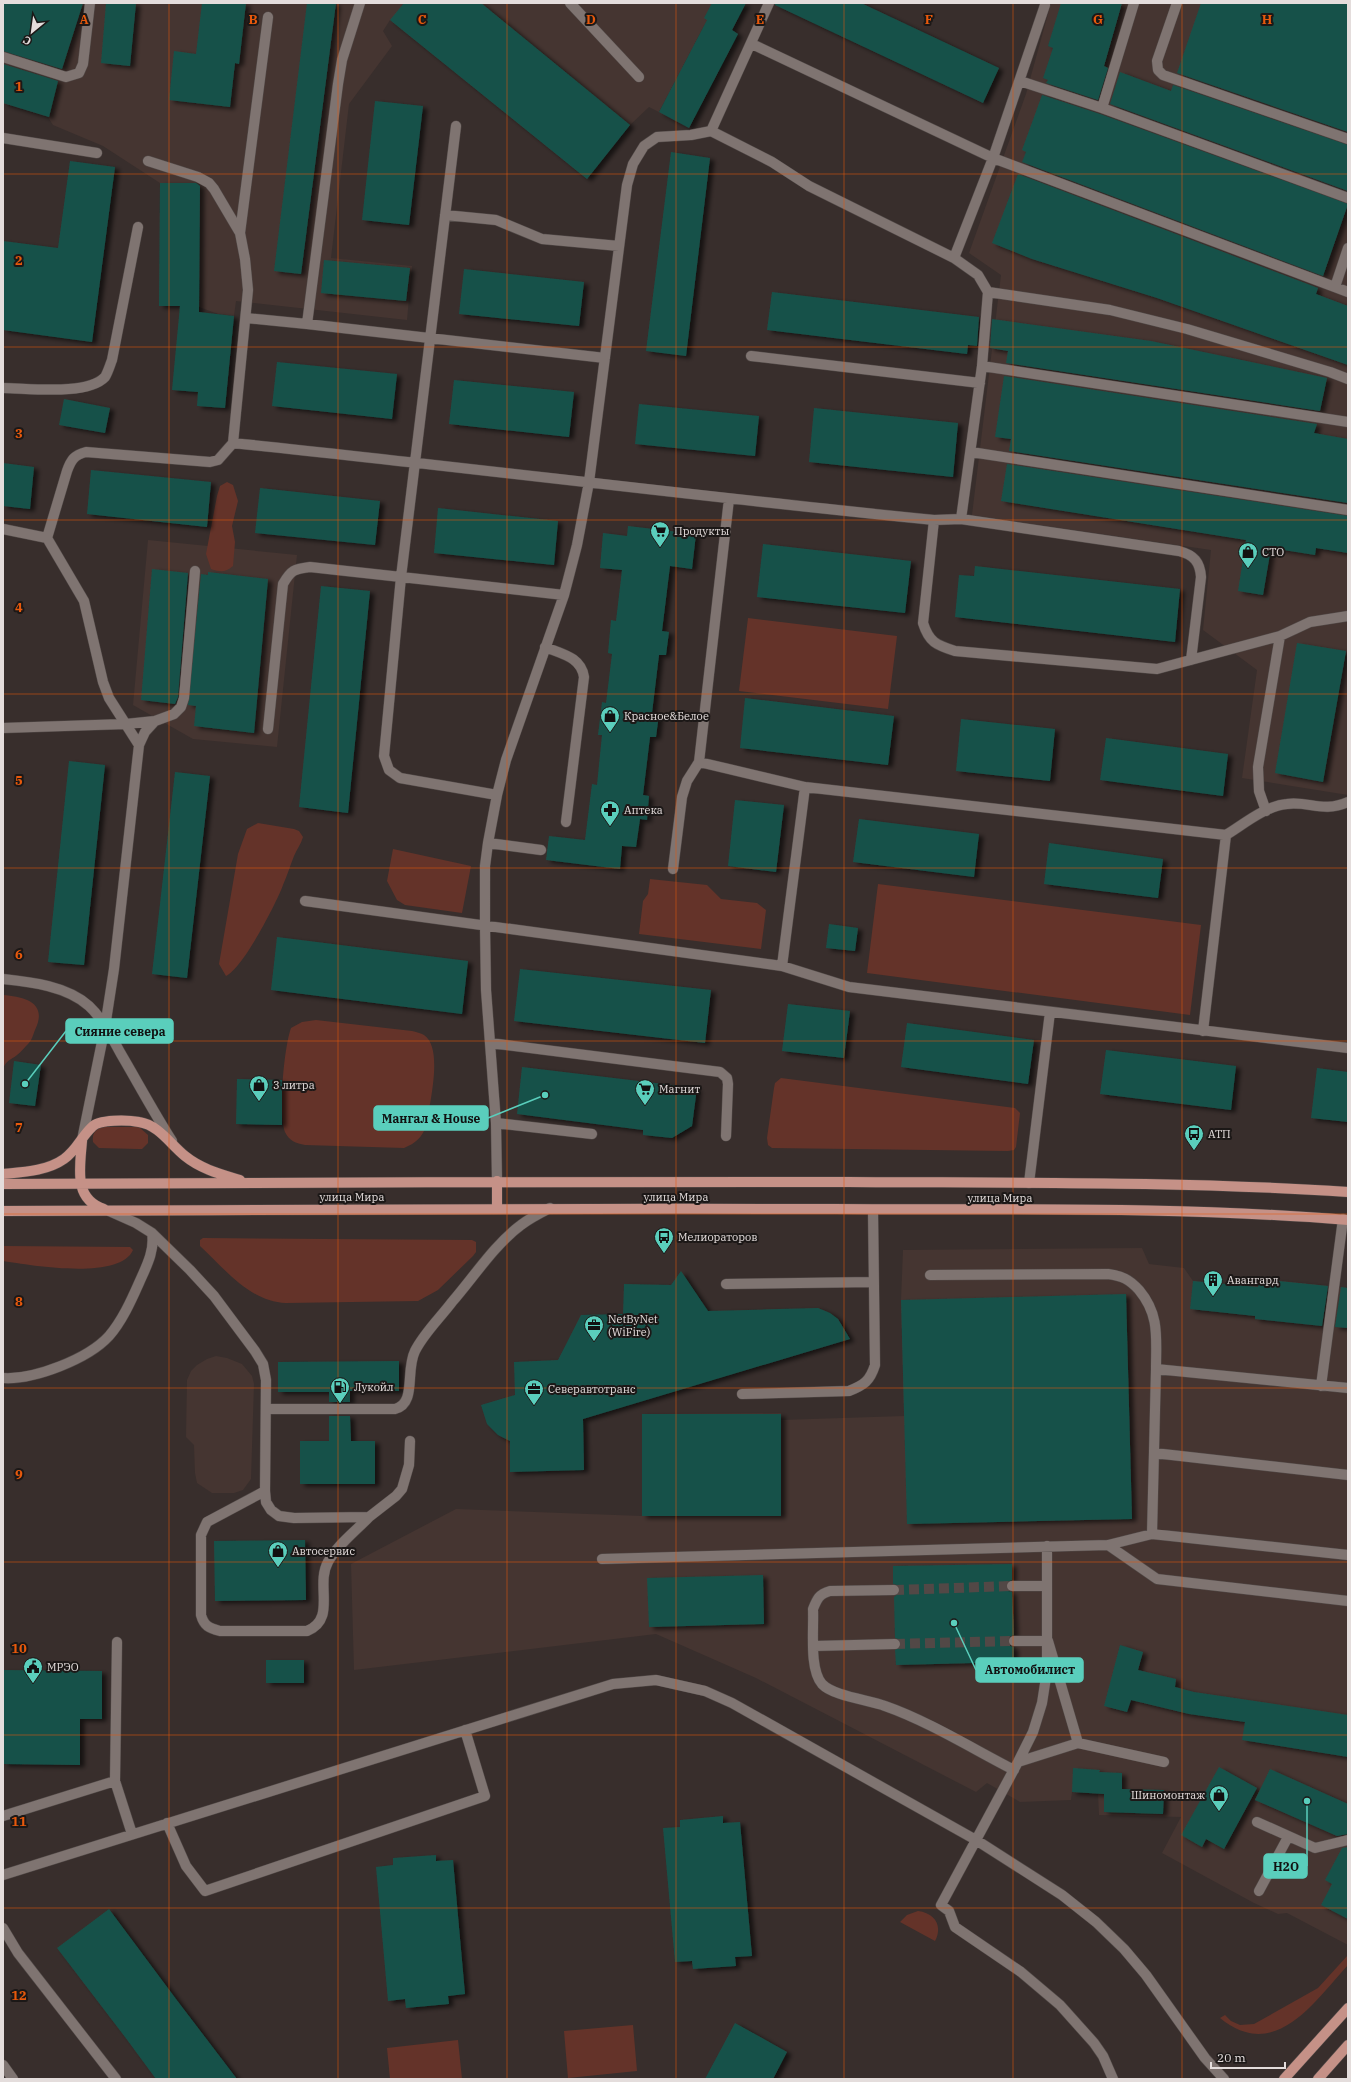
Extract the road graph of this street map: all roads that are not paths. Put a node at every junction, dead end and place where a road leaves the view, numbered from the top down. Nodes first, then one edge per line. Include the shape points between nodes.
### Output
1 (90, 3) edge
2 (360, 3) edge
3 (570, 3) edge
4 (769, 3) edge
5 (1134, 3) edge
6 (1177, 3) edge
7 (1045, 5) dead end
8 (268, 17) dead end
9 (752, 44) junction
10 (3, 58) edge
11 (639, 77) dead end
12 (1020, 81) junction
13 (1102, 108) junction
14 (456, 126) dead end
15 (711, 131) junction
16 (3, 138) edge
17 (1348, 140) edge
18 (97, 153) dead end
19 (993, 158) junction
20 (148, 161) dead end
21 (1348, 198) edge
22 (445, 215) junction
23 (138, 227) dead end
24 (240, 233) junction
25 (619, 246) junction
26 (1348, 248) edge
27 (954, 258) junction
28 (1335, 288) junction
29 (988, 292) junction
30 (1348, 292) edge
31 (246, 318) junction
32 (307, 324) junction
33 (431, 338) junction
34 (751, 356) dead end
35 (605, 358) junction
36 (982, 366) junction
37 (1348, 379) edge
38 (980, 383) junction
39 (3, 388) edge
40 (1348, 422) edge
41 (233, 443) junction
42 (971, 452) junction
43 (416, 462) junction
44 (589, 482) junction
45 (729, 500) junction
46 (1348, 510) edge
47 (961, 519) junction
48 (934, 520) junction
49 (3, 529) edge
50 (47, 538) junction
51 (195, 571) dead end
52 (401, 577) junction
53 (564, 595) junction
54 (1348, 616) edge
55 (1280, 636) junction
56 (545, 647) junction
57 (1191, 660) junction
58 (155, 721) junction
59 (126, 724) junction
60 (3, 728) edge
61 (268, 729) dead end
62 (139, 745) junction
63 (699, 762) junction
64 (805, 787) junction
65 (497, 795) junction
66 (1348, 802) edge
67 (1266, 811) junction
68 (566, 822) dead end
69 (1226, 835) junction
70 (488, 843) junction
71 (541, 850) dead end
72 (673, 870) dead end
73 (305, 902) dead end
74 (485, 926) junction
75 (782, 966) junction
76 (3, 979) edge
77 (1050, 1012) junction
78 (105, 1027) junction
79 (1203, 1031) junction
80 (490, 1043) junction
81 (1348, 1048) edge
82 (496, 1123) junction
83 (592, 1134) dead end
84 (726, 1136) dead end
85 (82, 1141) junction
86 (175, 1146) junction
87 (3, 1174) edge
88 (497, 1181) junction
89 (252, 1183) junction
90 (1029, 1183) junction
91 (3, 1184) edge
92 (81, 1184) junction
93 (1348, 1192) edge
94 (497, 1208) junction
95 (551, 1208) junction
96 (873, 1210) junction
97 (3, 1211) edge
98 (109, 1211) junction
99 (1345, 1220) edge
100 (152, 1233) junction
101 (930, 1275) dead end
102 (874, 1282) junction
103 (726, 1284) dead end
104 (1156, 1369) junction
105 (3, 1378) edge
106 (1321, 1386) junction
107 (1348, 1388) edge
108 (742, 1394) dead end
109 (267, 1409) junction
110 (410, 1441) dead end
111 (1154, 1452) junction
112 (1348, 1475) edge
113 (264, 1491) junction
114 (369, 1517) junction
115 (1152, 1534) junction
116 (1108, 1545) junction
117 (1047, 1546) junction
118 (1348, 1555) edge
119 (602, 1559) dead end
120 (1012, 1586) tunnel mouth
121 (1046, 1586) junction
122 (894, 1590) tunnel mouth
123 (1348, 1601) edge
124 (1014, 1641) tunnel mouth
125 (1048, 1641) junction
126 (118, 1642) dead end
127 (895, 1644) tunnel mouth
128 (814, 1646) junction
129 (465, 1730) junction
130 (1078, 1743) junction
131 (1164, 1762) dead end
132 (1016, 1766) junction
133 (115, 1781) junction
134 (3, 1816) edge
135 (1257, 1822) dead end
136 (167, 1823) junction
137 (132, 1834) junction
138 (1288, 1837) junction
139 (976, 1840) junction
140 (1348, 1840) edge
141 (3, 1875) edge
142 (1259, 1891) dead end
143 (3, 1928) edge
144 (1348, 2008) edge
145 (1348, 2045) edge
146 (3, 2065) edge
147 (13, 2079) edge
148 (116, 2079) edge
149 (1113, 2079) edge
150 (1224, 2079) edge
151 (1284, 2079) edge
152 (1318, 2079) edge

1 - 10 street via 83,64 73,76 66,77
2 - 32 street via 342,60 338,84
3 - 11 street
4 - 9 street
5 - 13 street
6 - 17 street via 1157,61 1158,70 1163,75
7 - 12 street
8 - 24 street
9 - 15 street
9 - 19 street
12 - 13 street
12 - 19 street
13 - 21 street
14 - 22 street
15 - 25 street via 657,137 644,146 633,164 626,185
15 - 27 street via 772,162 809,186
16 - 18 street
19 - 27 street
19 - 28 street
20 - 24 street via 209,183
22 - 25 street via 496,220 542,239
22 - 33 street
23 - 39 street via 112,360 105,376 90,386 71,389
24 - 31 street via 248,290
25 - 35 street
26 - 28 street
27 - 29 street via 978,275
28 - 30 street
29 - 36 street
29 - 37 street via 1110,310 1187,329
31 - 32 street
31 - 41 street
32 - 33 street
33 - 35 street
33 - 43 street
34 - 38 street
35 - 44 street
36 - 38 street
36 - 40 street
38 - 42 street
41 - 43 street
41 - 50 street via 218,460 210,462 86,452 77,454 66,471
42 - 46 street
42 - 47 street
43 - 44 street
43 - 52 street
44 - 45 street
44 - 53 street
45 - 48 street
45 - 63 street
47 - 48 street
47 - 57 street via 1190,554 1201,568
48 - 57 street via 923,623 927,635 939,646 955,651 1157,669
49 - 50 street
50 - 59 street via 84,601 103,682 109,698
51 - 58 street via 182,707 174,714
52 - 53 street
52 - 61 street via 310,567 290,572 283,584
52 - 65 street via 384,756 389,770 400,778
53 - 56 street
54 - 55 street via 1334,616 1310,622
55 - 57 street
55 - 67 street via 1258,767 1259,791
56 - 65 street via 506,760
56 - 68 street via 575,660 580,664 584,678
58 - 59 street
58 - 62 street via 145,732
59 - 60 street
59 - 62 street
62 - 78 street
63 - 64 street
63 - 72 street via 687,781 682,798
64 - 69 street
64 - 75 street
65 - 70 street
66 - 67 street via 1339,806 1320,808 1288,804
67 - 69 street
69 - 79 street
70 - 71 street
70 - 74 street via 485,866
73 - 74 street
74 - 75 street
74 - 80 street
75 - 77 street via 848,987
76 - 78 street via 40,984 73,996 89,1006
77 - 79 street
77 - 90 street
78 - 85 street
78 - 86 street
79 - 81 street
80 - 82 street
80 - 84 street via 720,1072 727,1078 728,1084
82 - 83 street
82 - 88 street
85 - 86 main road via 89,1130 103,1121 139,1122 158,1131
85 - 87 main road via 72,1154 58,1163
85 - 92 main road
86 - 89 main road via 184,1156 207,1170
88 - 89 main road, улица Мира
88 - 90 main road, улица Мира
88 - 94 main road
89 - 92 main road, улица Мира
90 - 93 main road, улица Мира via 1209,1184
91 - 92 main road, улица Мира
92 - 98 main road via 84,1195 90,1202
94 - 95 main road, улица Мира
94 - 98 main road, улица Мира
95 - 96 main road, улица Мира
95 - 109 street via 520,1226 504,1241 425,1336 412,1357 409,1396 401,1408
96 - 99 main road, улица Мира via 1207,1212
96 - 102 street
97 - 98 main road, улица Мира
98 - 100 street
99 - 106 street
100 - 105 street via 153,1246 149,1262 129,1304 110,1335 97,1348 39,1373 18,1378
100 - 109 street via 214,1296 255,1351 264,1370
101 - 104 street via 1121,1276 1130,1280 1147,1300 1154,1315
102 - 103 street
102 - 108 street via 875,1365 870,1378 863,1386 849,1391
104 - 106 street
104 - 111 street
106 - 107 street
109 - 113 street
110 - 114 street via 409,1465 402,1489
111 - 112 street
111 - 115 street
113 - 114 street via 266,1502 279,1516
113 - 114 street via 213,1518 203,1527 201,1615 203,1624 209,1628 220,1631 244,1631 307,1630 315,1627 323,1613 324,1573 327,1564 333,1554
115 - 116 street
115 - 118 street
116 - 117 street
116 - 123 street via 1157,1579
117 - 119 street
117 - 121 street
120 - 121 street
121 - 125 street
122 - 128 street via 830,1590 821,1594 813,1610
124 - 125 street
125 - 130 street
125 - 132 street via 1042,1703 1033,1732
126 - 133 street
127 - 128 street
128 - 132 street via 816,1675 823,1685 832,1691 906,1714
129 - 136 street
129 - 136 street via 485,1796 205,1891 186,1866
129 - 139 street via 613,1684 656,1680 680,1684 732,1703
130 - 131 street
130 - 132 street
132 - 139 street
133 - 134 street
133 - 137 street
135 - 138 street
136 - 137 street
137 - 141 street
138 - 140 street via 1315,1848
138 - 142 street
139 - 149 street via 941,1905 953,1918 955,1927 1021,1972 1055,2000 1103,2056
139 - 150 street via 1062,1895 1096,1922 1146,1975 1205,2058
143 - 148 street via 18,1953
144 - 151 main road
145 - 152 main road
146 - 147 street

